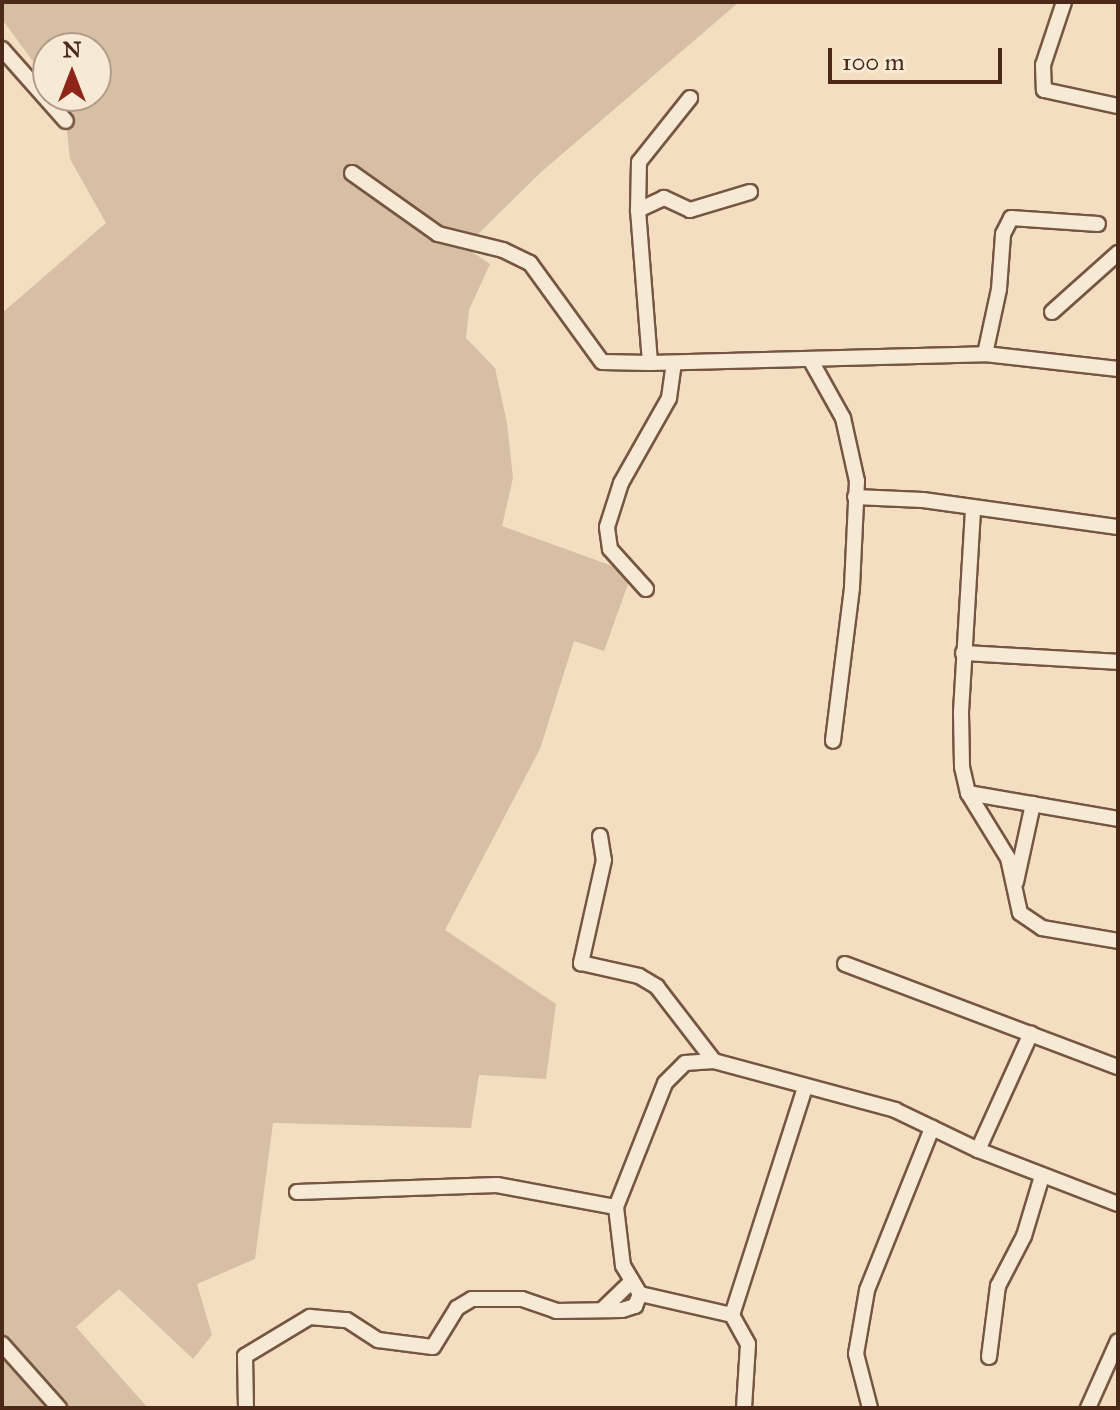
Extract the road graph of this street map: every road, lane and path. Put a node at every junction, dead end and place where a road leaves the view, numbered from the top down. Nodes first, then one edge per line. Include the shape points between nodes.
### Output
1 (1064, 2) edge
2 (2, 49) edge
3 (690, 98) dead end
4 (1118, 106) edge
5 (66, 121) dead end
6 (352, 173) dead end
7 (750, 192) dead end
8 (638, 210) junction
9 (1098, 224) dead end
10 (1118, 253) edge
11 (1052, 312) dead end
12 (985, 354) junction
13 (810, 359) junction
14 (650, 363) junction
15 (674, 363) junction
16 (1118, 369) edge
17 (855, 497) junction
18 (973, 510) junction
19 (1118, 527) edge
20 (646, 589) dead end
21 (963, 653) junction
22 (1118, 662) edge
23 (833, 741) dead end
24 (968, 793) junction
25 (1033, 804) junction
26 (1118, 819) edge
27 (600, 836) dead end
28 (1016, 882) junction
29 (1118, 941) edge
30 (845, 964) dead end
31 (1031, 1033) junction
32 (714, 1061) junction
33 (1118, 1067) edge
34 (805, 1087) junction
35 (932, 1128) junction
36 (978, 1150) junction
37 (1042, 1176) junction
38 (297, 1192) dead end
39 (1118, 1204) edge
40 (616, 1207) junction
41 (635, 1288) junction
42 (732, 1315) junction
43 (1118, 1341) edge
44 (2, 1344) edge
45 (989, 1357) dead end
46 (56, 1407) edge
47 (246, 1408) edge
48 (744, 1408) edge
49 (870, 1408) edge
50 (1088, 1408) edge

1 - 4 street via 1043,65 1044,90
2 - 5 street
3 - 8 street via 639,162
6 - 14 street via 438,234 503,250 530,263 602,362
7 - 8 street via 690,210 664,198
8 - 14 street
9 - 12 street via 1011,218 1003,234 999,289
10 - 11 street
12 - 13 street
12 - 16 street
13 - 15 street
13 - 17 street via 843,418 856,471
14 - 15 street
15 - 20 street via 669,398 621,483 607,527 610,549
17 - 18 street via 923,500
17 - 23 street via 852,588
18 - 19 street
18 - 21 street
21 - 22 street
21 - 24 street via 962,767
24 - 25 street
24 - 28 street via 1008,858
25 - 26 street
25 - 28 street
27 - 32 street via 604,860 581,963 639,976 657,987
28 - 29 street via 1015,901 1028,921 1072,936
30 - 31 street
31 - 33 street
31 - 36 street
32 - 34 street
32 - 40 street via 685,1063 672,1071
34 - 35 street via 883,1106
34 - 42 street via 776,1191
35 - 36 street
35 - 49 street via 867,1290 856,1354 868,1382
36 - 37 street
37 - 39 street
37 - 45 street via 1024,1236 998,1286
38 - 40 street via 497,1185
40 - 41 street
41 - 42 street
41 - 47 street via 635,1306 603,1310 556,1311 522,1299 472,1299 457,1308 439,1342 420,1348 378,1340 347,1320 310,1317 245,1356
42 - 48 street via 748,1344
43 - 50 street
44 - 46 street

